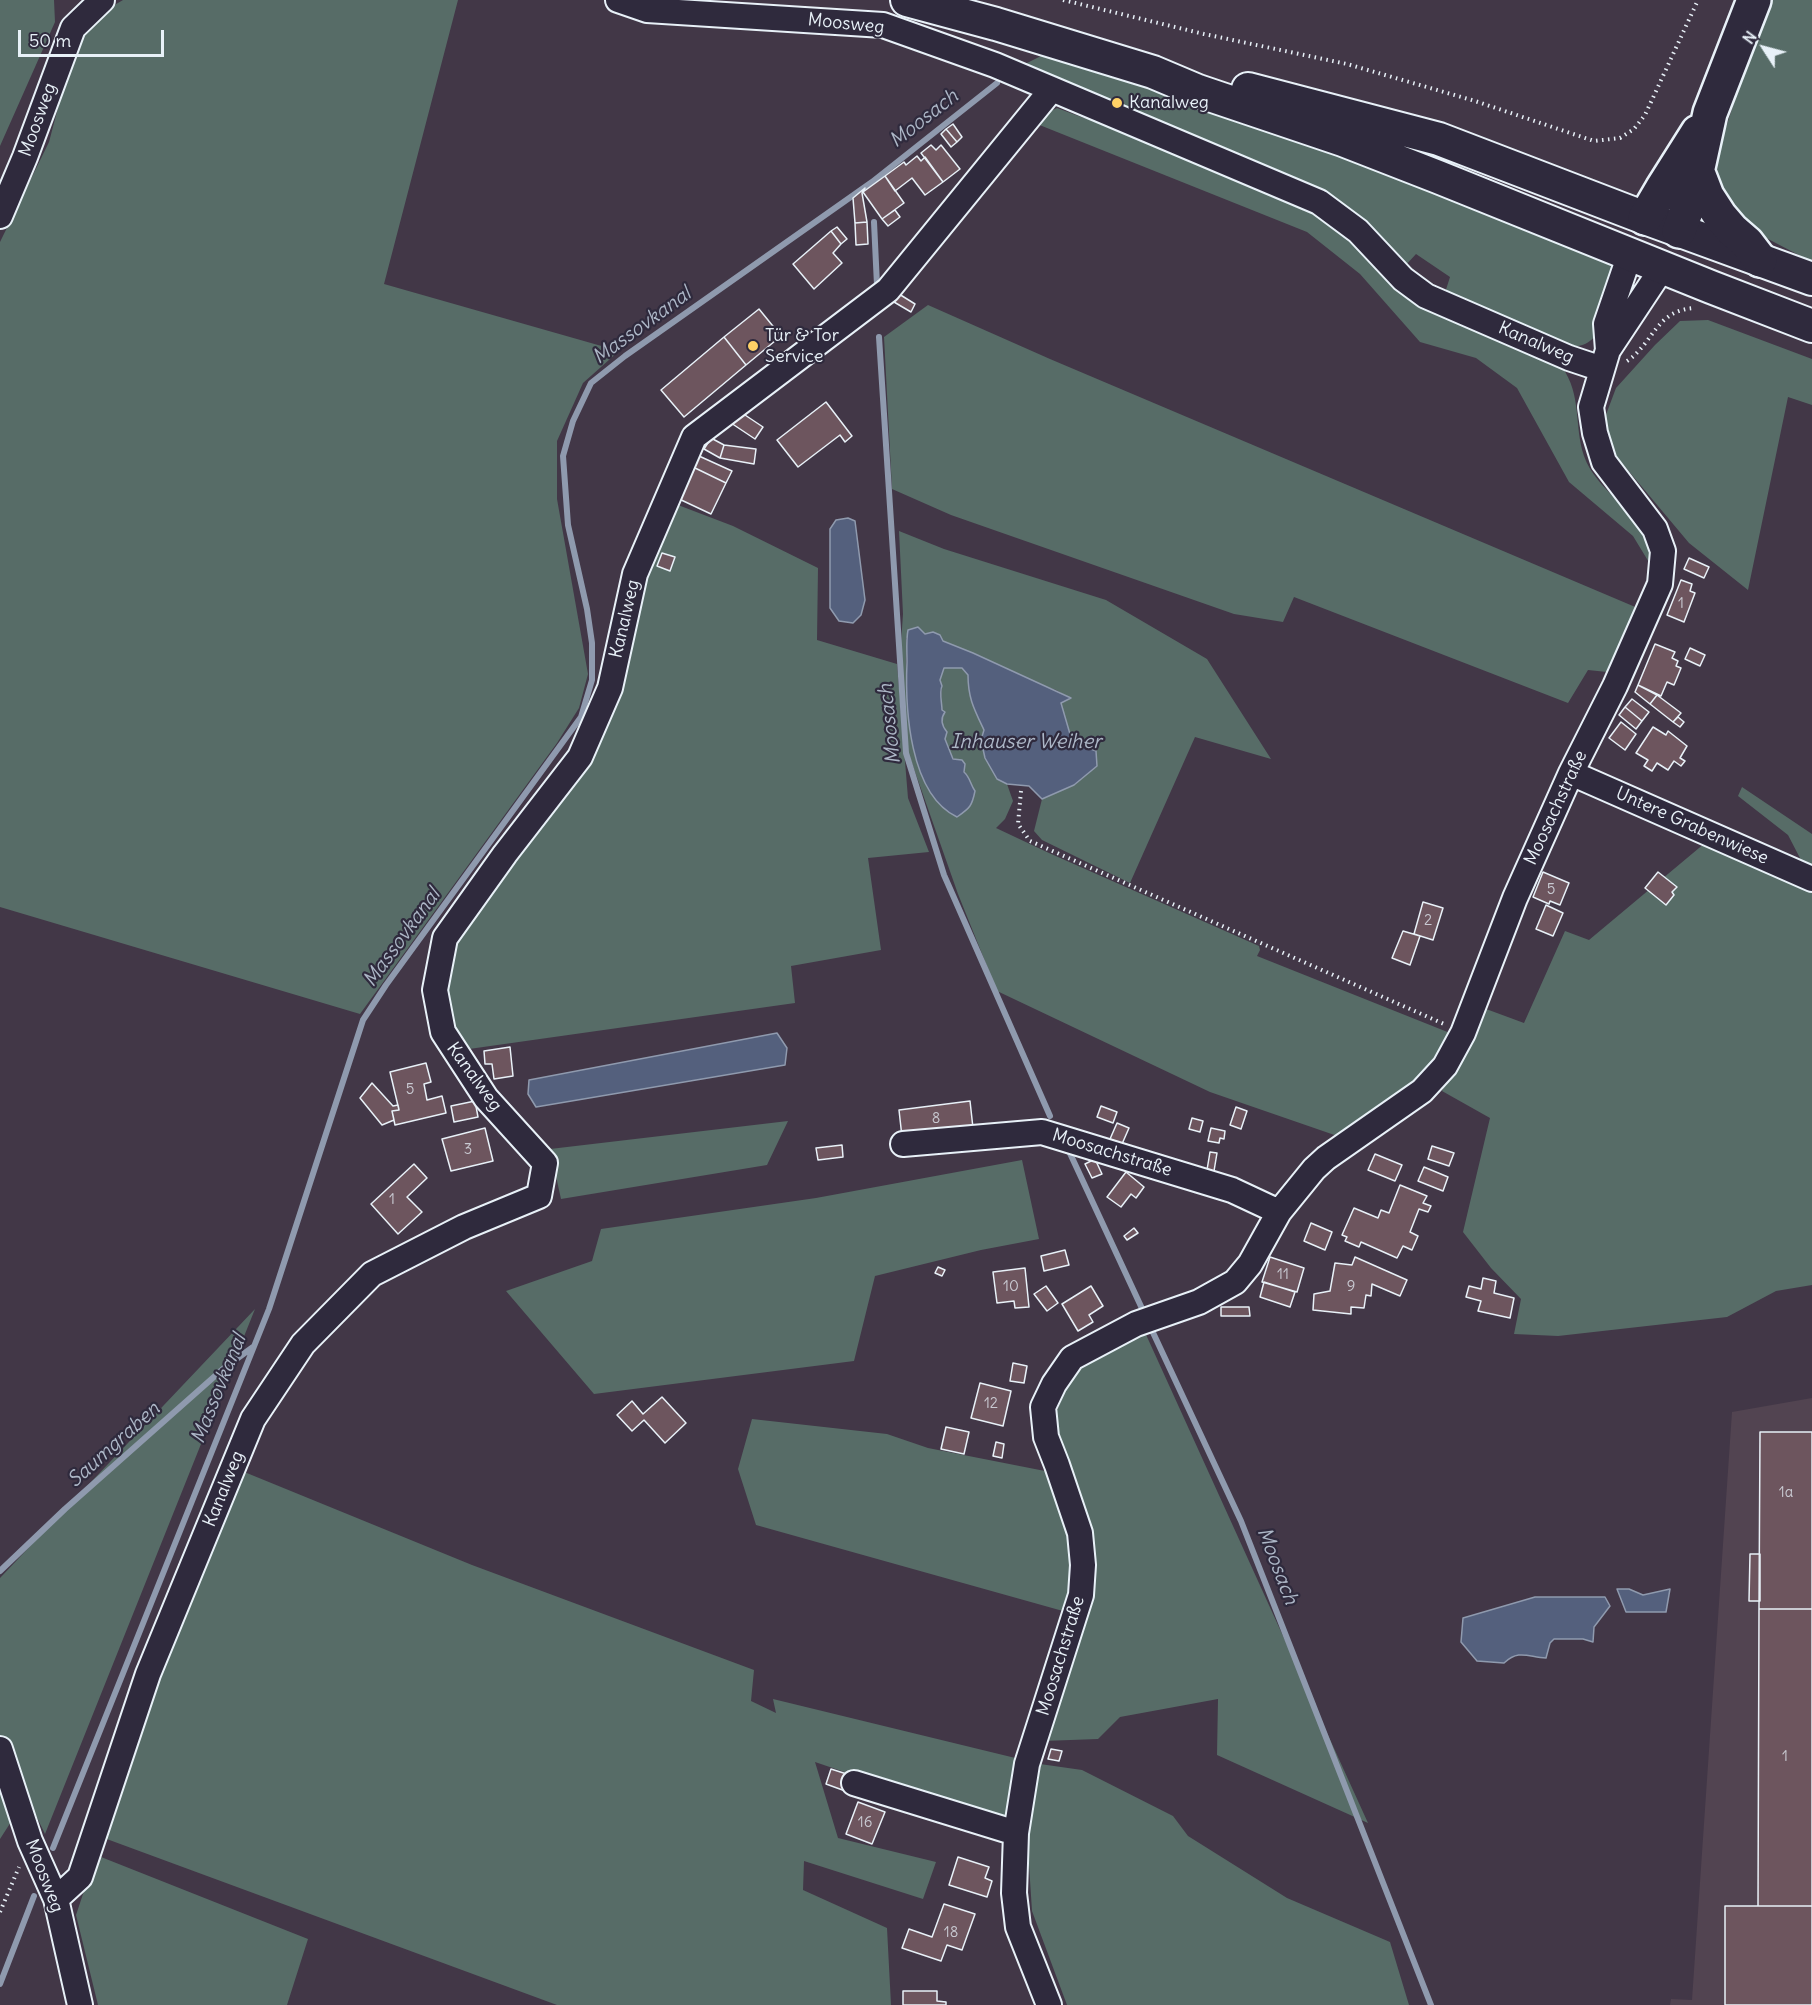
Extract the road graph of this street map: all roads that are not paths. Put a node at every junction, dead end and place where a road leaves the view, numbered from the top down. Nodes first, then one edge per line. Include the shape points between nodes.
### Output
1 (102, 0) edge
2 (618, 0) edge
3 (907, 0) edge
4 (1754, 0) edge
5 (649, 5) edge
6 (1153, 72) junction
7 (1052, 89) junction
8 (1098, 108) joint
9 (1710, 113) junction
10 (1697, 170) junction
11 (0, 216) edge
12 (1645, 218) junction
13 (1679, 231) junction
14 (1630, 254) junction
15 (1760, 260) junction
16 (1663, 267) junction
17 (1812, 279) edge
18 (1812, 326) edge
19 (1605, 360) junction
20 (1571, 773) junction
21 (1812, 879) edge
22 (903, 1144) dead end
23 (1279, 1212) junction
24 (0, 1749) edge
25 (854, 1783) dead end
26 (1016, 1833) junction
27 (56, 1899) junction
28 (80, 2005) edge
29 (1049, 2005) edge

1 - 11 street, Moosweg via 73,28
2 - 5 street, Moosweg
3 - 6 main road
4 - 9 highway
5 - 7 street, Moosweg via 883,25
6 - 12 main road via 1235,86 1439,139
6 - 14 main road via 1198,92 1417,168
7 - 8 street, Moosweg
7 - 27 street, Kanalweg via 888,290 694,437 635,574 610,688 580,757 446,938 437,980 435,990 443,1032 486,1098 545,1163 539,1196 464,1227 372,1274 303,1344 252,1419 148,1674 80,1877
8 - 19 street, Kanalweg via 1320,202 1358,231 1403,279 1426,296 1558,353
9 - 10 highway
9 - 12 highway
10 - 13 highway
10 - 15 highway via 1720,216
12 - 13 main road
12 - 14 main road
13 - 15 main road
13 - 16 main road
14 - 16 main road
14 - 19 street, Moosachstraße via 1606,324
15 - 17 main road
16 - 18 main road
16 - 19 street, Moosachstraße
19 - 20 street, Moosachstraße via 1591,407 1594,433 1604,462 1655,529 1663,551 1660,584
20 - 21 street, Untere Grabenwiese
20 - 23 street, Moosachstraße via 1515,898 1463,1033 1445,1066 1422,1091 1326,1158
22 - 23 street, Moosachstraße via 1042,1132 1232,1190
23 - 26 street, Moosachstraße via 1251,1263 1235,1282 1199,1302 1136,1324 1072,1358 1043,1407 1046,1437 1080,1533 1082,1595 1027,1764
24 - 27 street, Moosweg via 30,1841
25 - 26 street
26 - 29 street, Moosachstraße via 1014,1893 1018,1927
27 - 28 street, Moosweg

